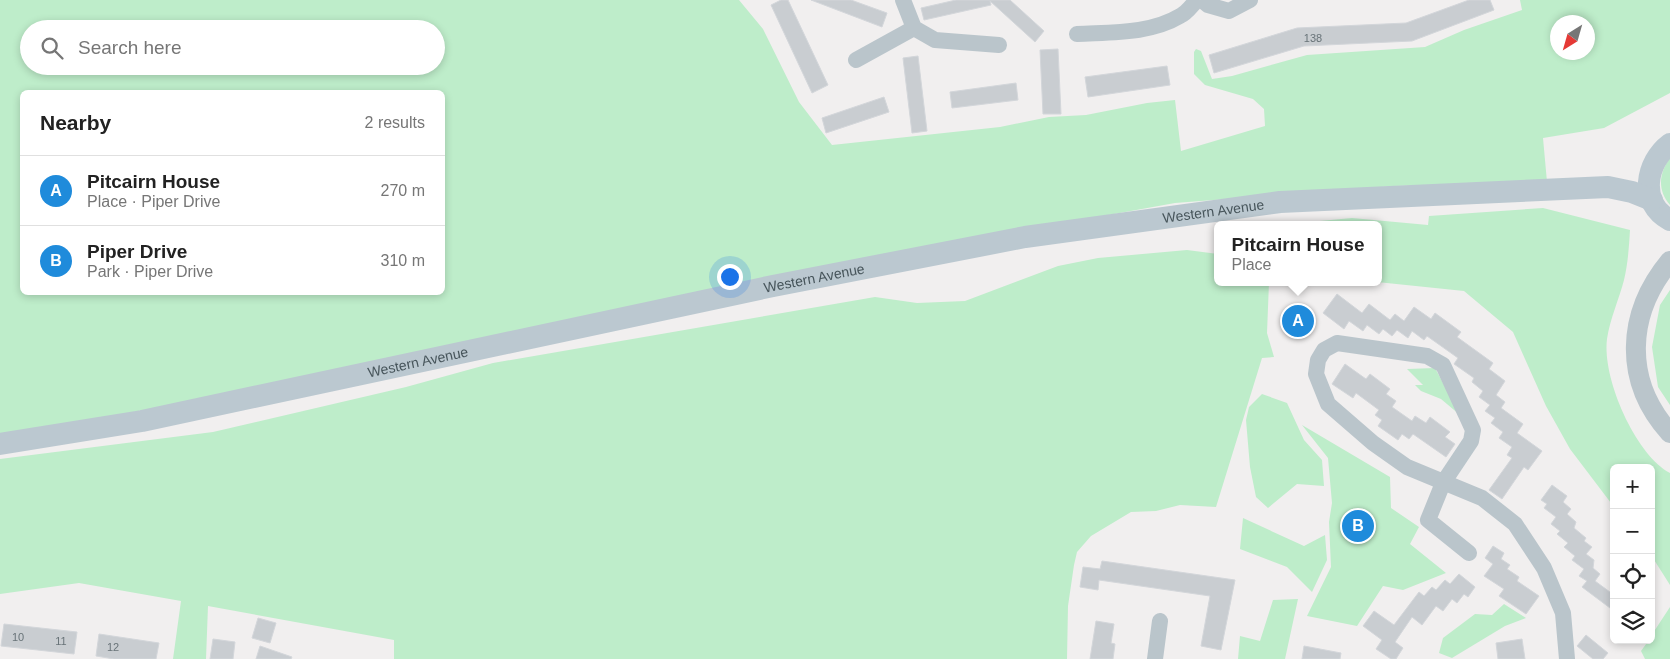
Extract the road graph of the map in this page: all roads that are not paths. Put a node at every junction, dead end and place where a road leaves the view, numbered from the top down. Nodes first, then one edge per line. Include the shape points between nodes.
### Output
1 (903, 0) edge
2 (1197, 0) edge
3 (1202, 0) edge
4 (1250, 0) edge
5 (914, 28) junction
6 (1076, 34) dead end
7 (1000, 45) dead end
8 (856, 60) dead end
9 (1670, 144) edge
10 (1653, 163) junction
11 (1608, 187) junction
12 (1652, 200) junction
13 (1669, 221) edge
14 (1669, 259) edge
15 (1670, 433) edge
16 (0, 444) edge
17 (1442, 482) junction
18 (1469, 552) dead end
19 (1160, 621) dead end
20 (1155, 659) edge
21 (1567, 659) edge

1 - 5 street
2 - 6 street via 1182,16 1156,26
3 - 4 street via 1229,11
5 - 7 street via 935,40
5 - 8 street
9 - 10 main road, Western Avenue
10 - 11 main road, Western Avenue via 1633,177
10 - 12 main road via 1649,187
11 - 12 main road, Western Avenue
11 - 16 main road, Western Avenue via 1280,202 1025,237 772,286 142,421
12 - 13 main road
14 - 15 street via 1642,307 1636,367 1651,407
17 - 17 street via 1407,467 1328,404 1316,374 1318,360 1324,350 1337,343 1427,356 1443,365 1473,430 1471,441
17 - 18 street via 1428,520
17 - 21 street via 1482,498 1515,524 1544,568 1563,613
19 - 20 street

